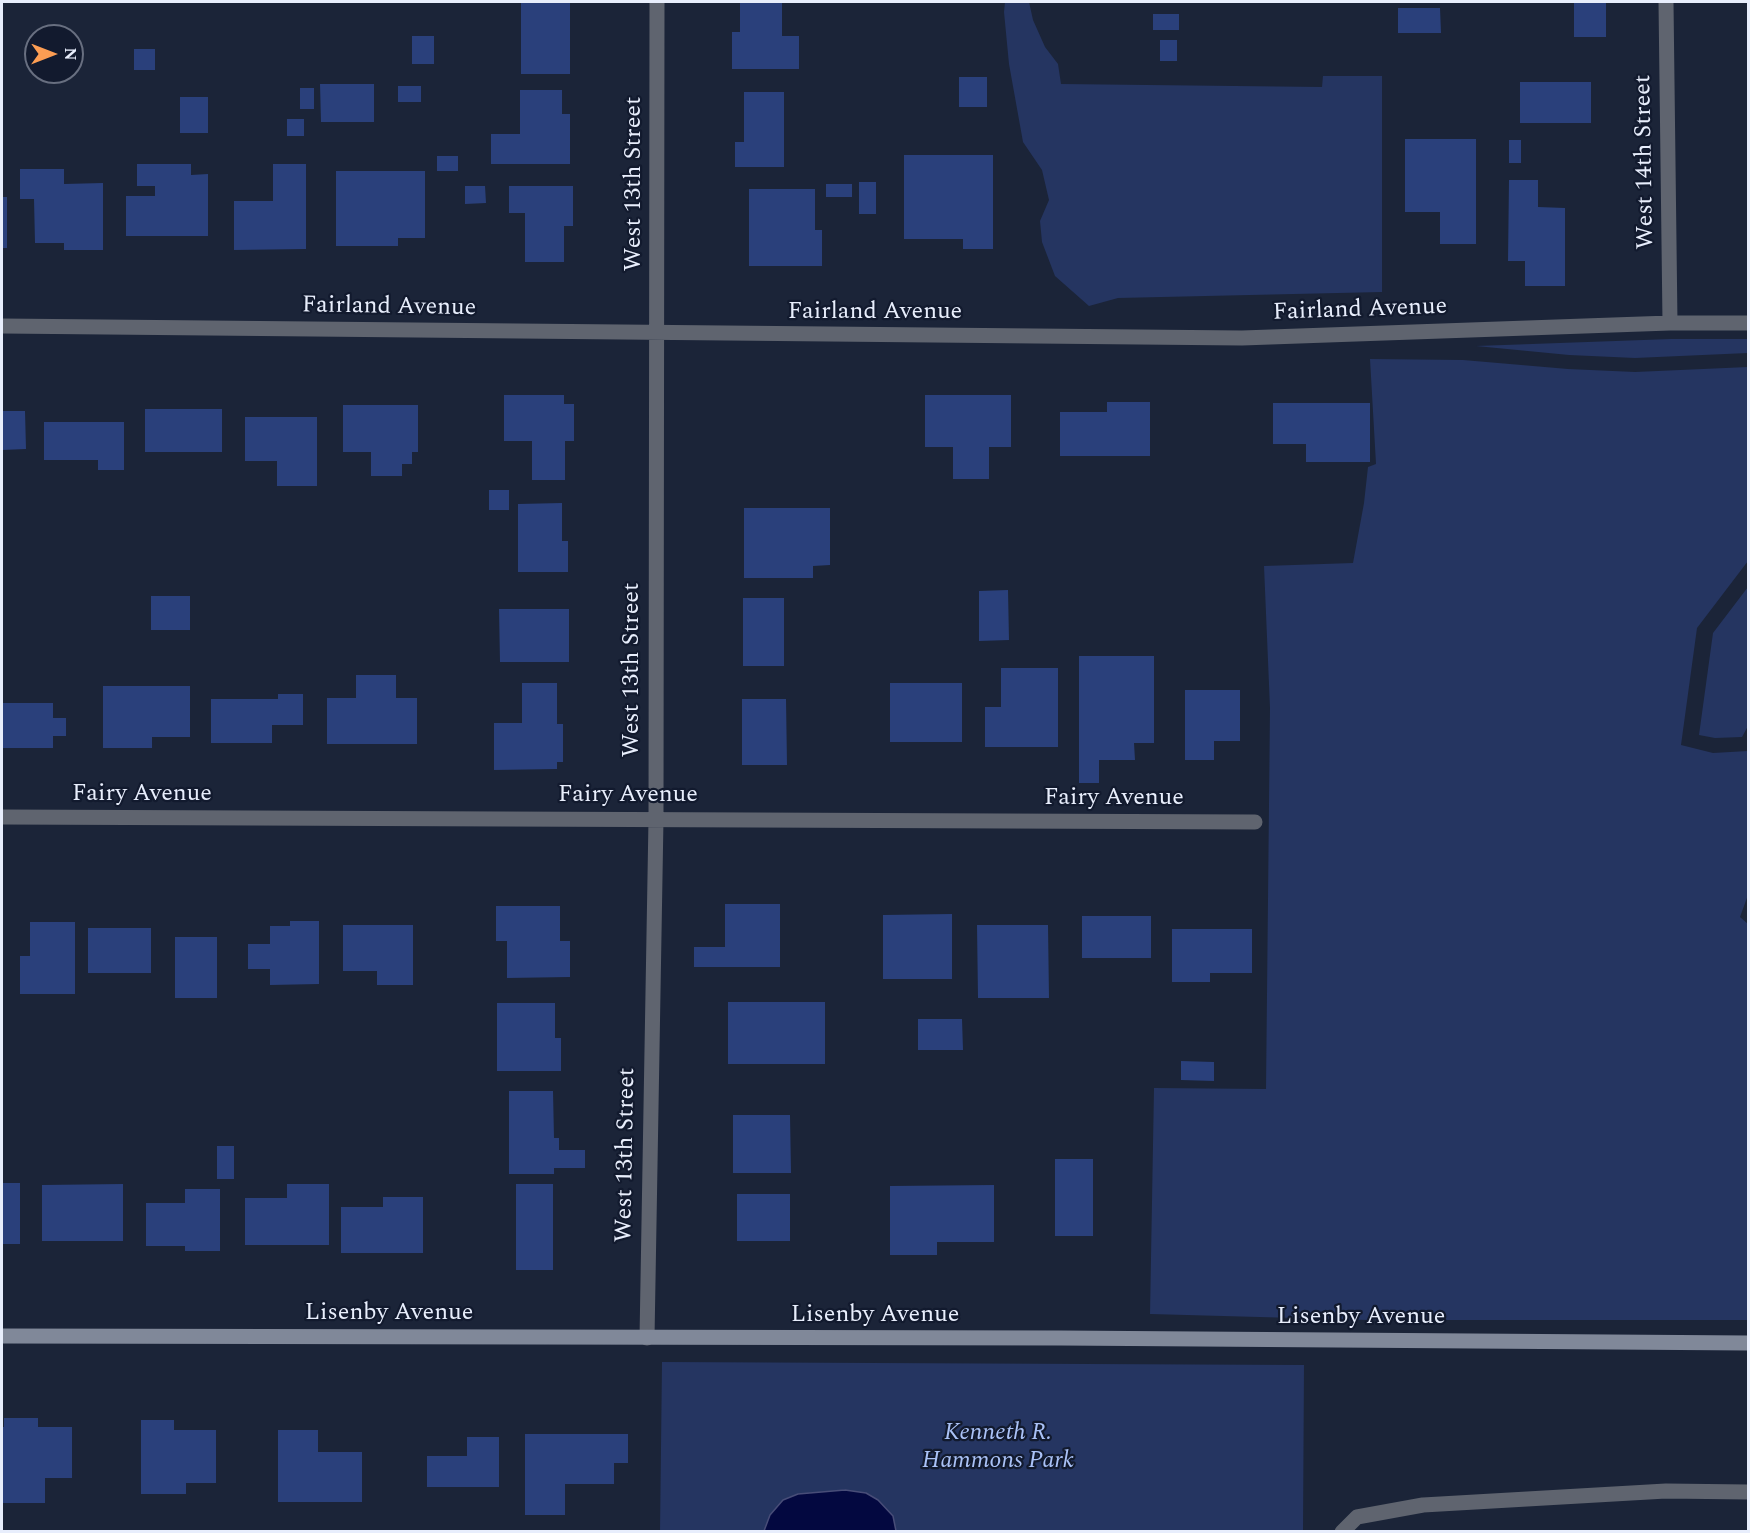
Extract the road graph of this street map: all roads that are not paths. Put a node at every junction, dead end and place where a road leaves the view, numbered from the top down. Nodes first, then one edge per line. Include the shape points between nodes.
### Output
1 (657, 2) edge
2 (1666, 2) edge
3 (1670, 323) junction
4 (1749, 323) edge
5 (2, 327) edge
6 (657, 334) junction
7 (2, 816) edge
8 (656, 819) junction
9 (1255, 822) dead end
10 (2, 1336) edge
11 (647, 1338) junction
12 (1749, 1343) edge
13 (1749, 1478) edge
14 (1748, 1492) edge
15 (1342, 1532) edge

1 - 6 street, West 13th Street
2 - 3 street, West 14th Street
3 - 4 street, Fairland Avenue
3 - 6 street, Fairland Avenue via 1242,338
5 - 6 street, Fairland Avenue
6 - 8 street, West 13th Street
7 - 8 street, Fairy Avenue
8 - 9 street, Fairy Avenue
8 - 11 street, West 13th Street
10 - 11 main road, Lisenby Avenue
11 - 12 main road, Lisenby Avenue
13 - 14 street
14 - 15 street via 1666,1491 1423,1505 1357,1516

